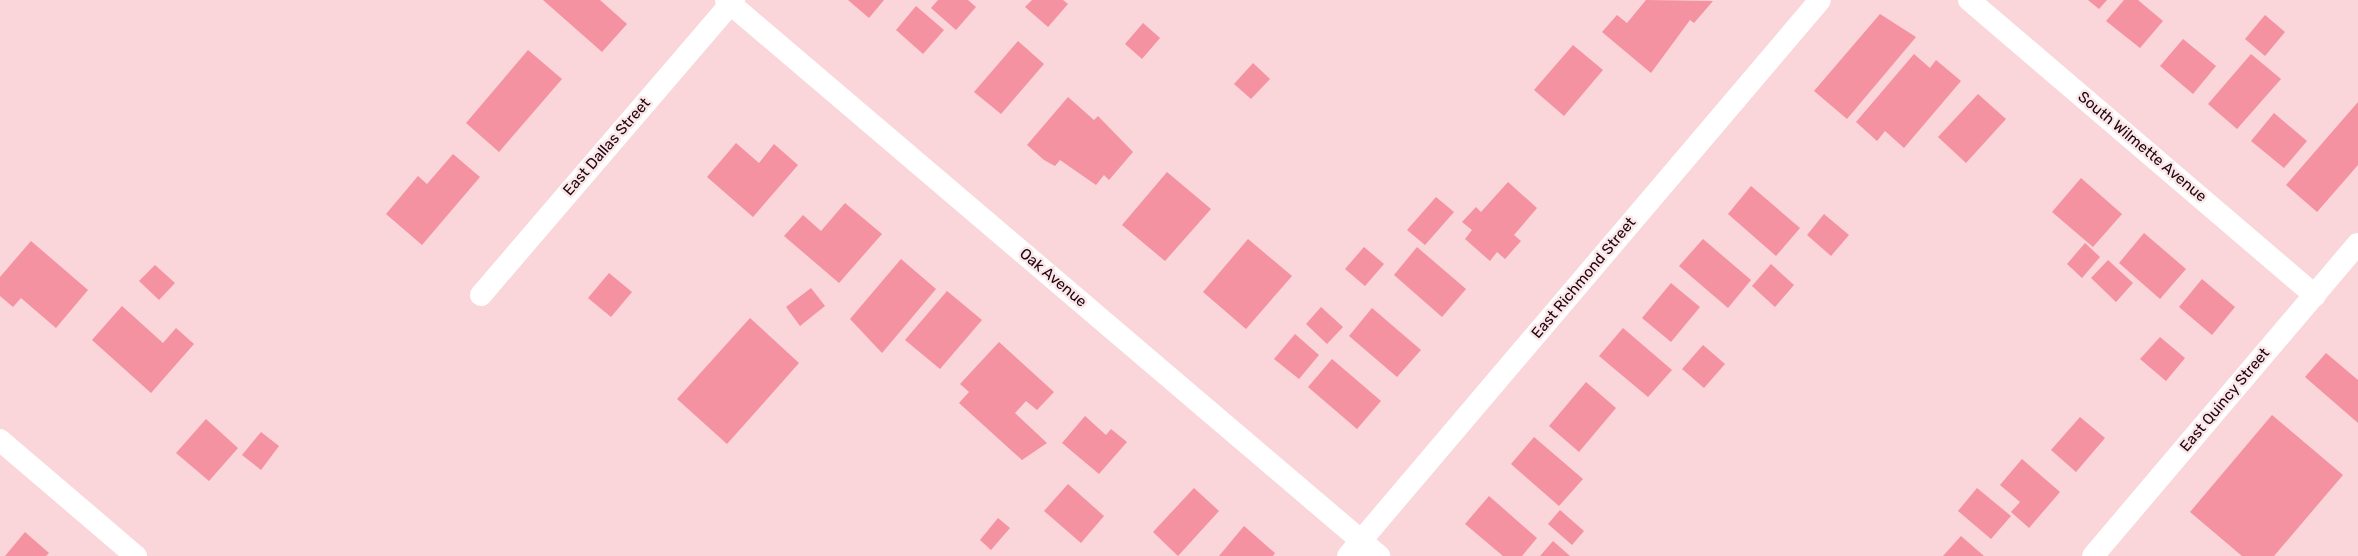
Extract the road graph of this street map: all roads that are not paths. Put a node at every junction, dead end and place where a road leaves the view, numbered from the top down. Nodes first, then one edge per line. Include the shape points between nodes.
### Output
1 (1820, 0) edge
2 (1969, 0) edge
3 (730, 1) edge
4 (2358, 244) edge
5 (2315, 294) junction
6 (481, 295) dead end
7 (0, 440) edge
8 (1354, 548) edge
9 (136, 556) edge
10 (1379, 556) edge
11 (2093, 556) edge

1 - 8 street, East Richmond Street
2 - 5 street, South Wilmette Avenue
3 - 6 street, East Dallas Street
3 - 8 street, Oak Avenue
4 - 5 street, East Quincy Street
5 - 11 street, East Quincy Street
7 - 9 street
8 - 10 street, Oak Avenue

